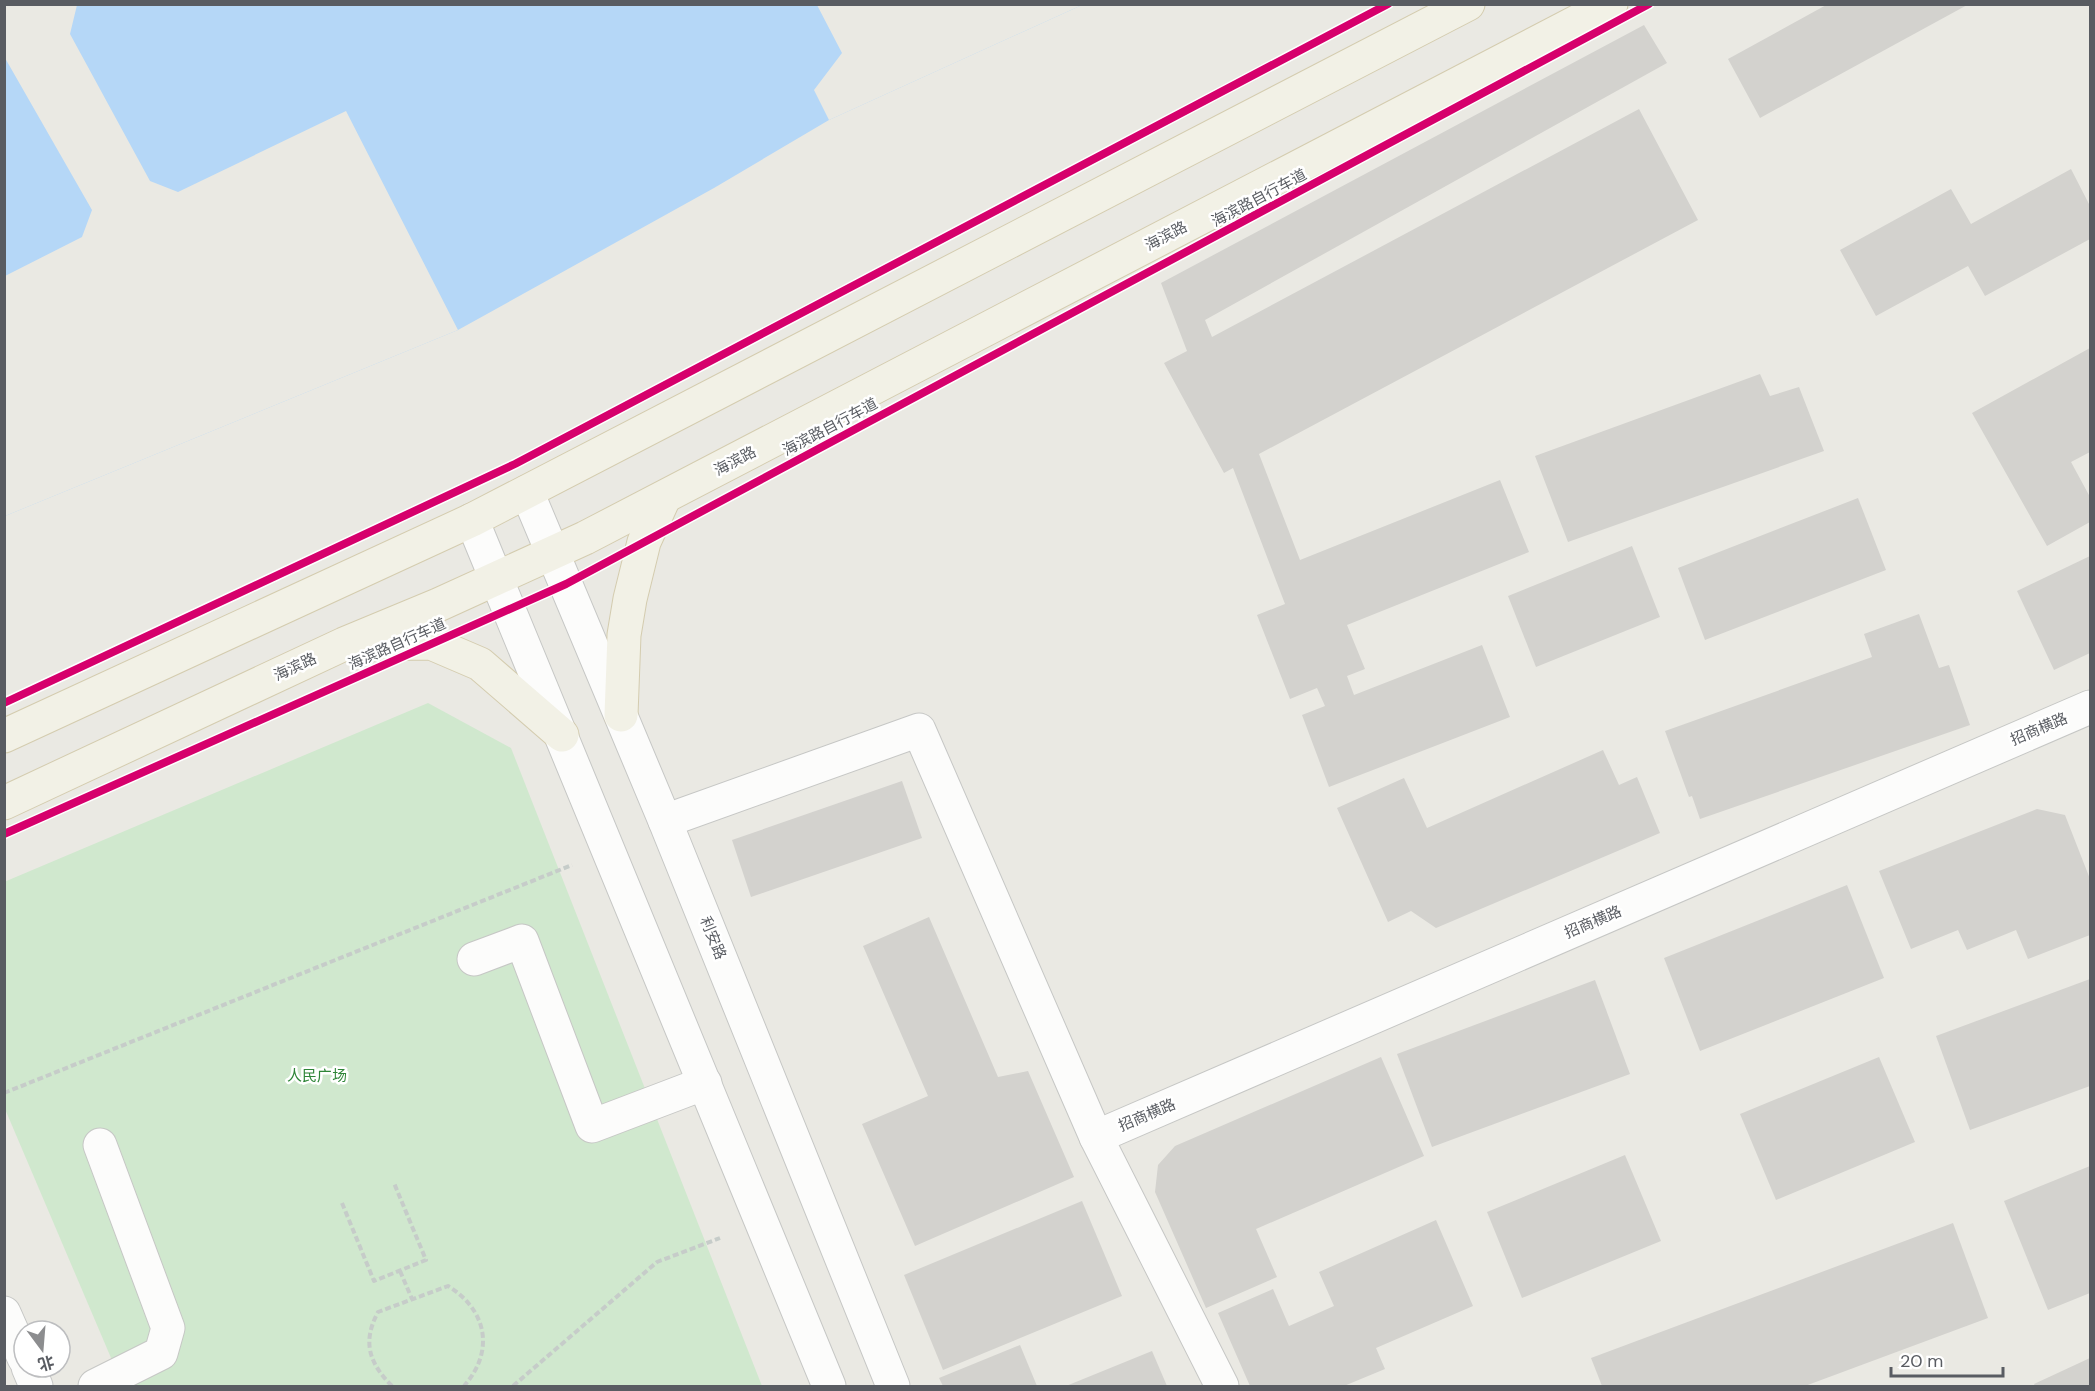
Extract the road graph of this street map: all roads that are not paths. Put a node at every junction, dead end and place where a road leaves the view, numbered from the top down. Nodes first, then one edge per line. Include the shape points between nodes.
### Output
1 (1468, 4) edge
2 (1611, 4) edge
3 (527, 492) junction
4 (664, 498) junction
5 (472, 520) junction
6 (552, 552) junction
7 (496, 577) junction
8 (344, 644) junction
9 (2091, 707) edge
10 (621, 715) junction
11 (562, 735) junction
12 (4, 736) edge
13 (4, 803) edge
14 (665, 821) junction
15 (474, 958) dead end
16 (705, 1083) junction
17 (1096, 1137) junction
18 (100, 1145) dead end
19 (4, 1313) edge
20 (12, 1331) edge
21 (95, 1386) edge
22 (829, 1386) edge
23 (893, 1386) edge
24 (1222, 1386) edge

1 - 3 main road
2 - 4 main road, 海滨路
3 - 5 main road
3 - 6 street, 利安路
4 - 6 main road, 海滨路
4 - 10 main road via 644,542 630,599 624,636
5 - 7 street
5 - 12 main road
6 - 7 main road, 海滨路
6 - 10 street, 利安路
7 - 8 main road, 海滨路
7 - 11 street
8 - 11 main road via 431,644 480,664
8 - 13 main road, 海滨路
9 - 17 street, 招商横路
10 - 14 street, 利安路
11 - 16 street
14 - 17 street via 919,730
14 - 23 street, 利安路
15 - 16 street via 522,941 592,1126
16 - 22 street
17 - 24 street
18 - 21 street via 168,1328 161,1353
19 - 20 street

